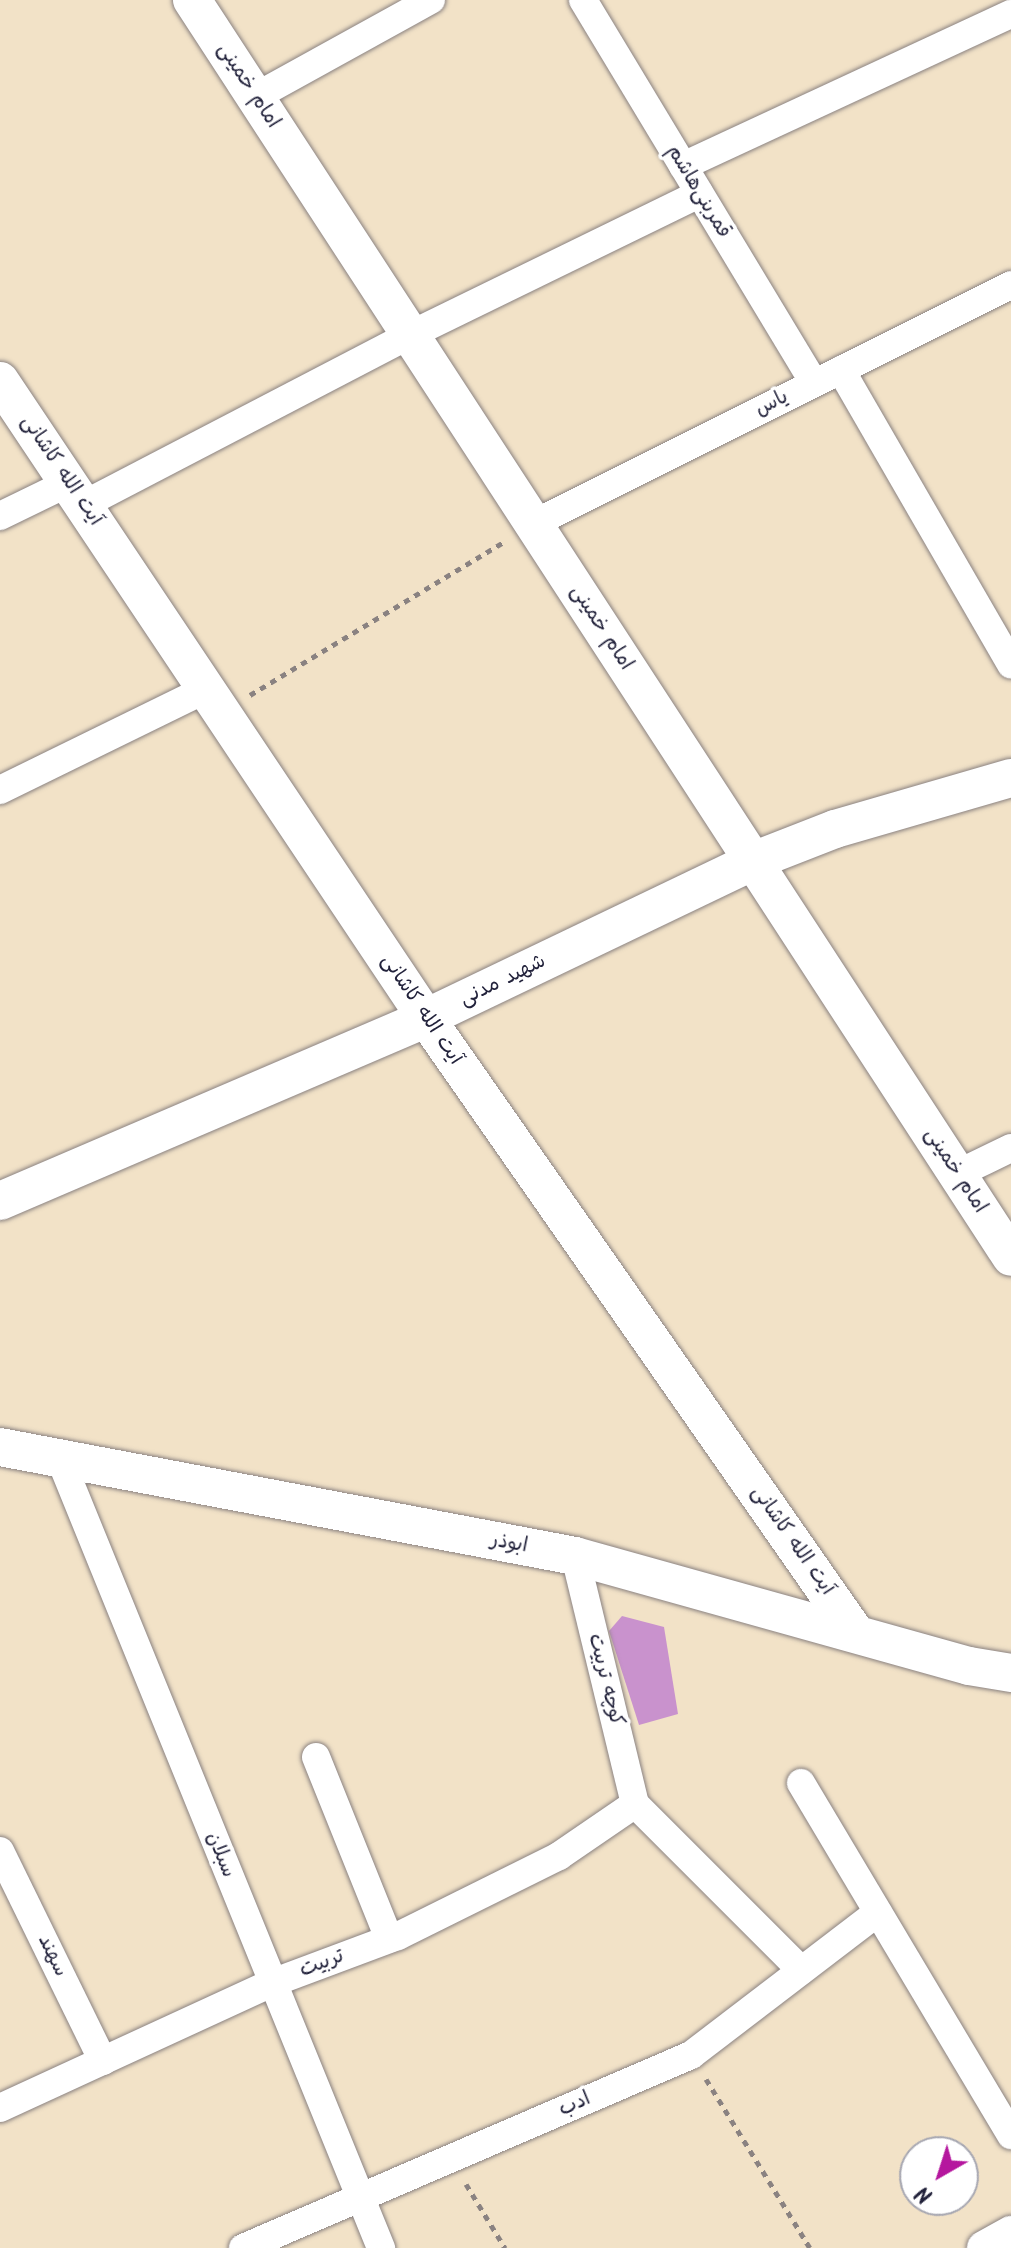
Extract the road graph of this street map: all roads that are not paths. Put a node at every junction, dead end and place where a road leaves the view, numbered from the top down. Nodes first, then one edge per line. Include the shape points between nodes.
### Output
1 (192, 0) edge
2 (431, 0) edge
3 (583, 0) edge
4 (1011, 14) edge
5 (255, 97) junction
6 (683, 166) junction
7 (699, 194) junction
8 (1011, 285) edge
9 (410, 335) junction
10 (841, 370) junction
11 (0, 381) edge
12 (814, 383) junction
13 (76, 494) junction
14 (0, 516) edge
15 (533, 524) junction
16 (1011, 664) edge
17 (214, 701) junction
18 (1011, 778) edge
19 (0, 790) edge
20 (753, 861) junction
21 (426, 1018) junction
22 (1011, 1148) edge
23 (957, 1174) junction
24 (0, 1201) edge
25 (1011, 1257) edge
26 (0, 1447) edge
27 (61, 1461) junction
28 (575, 1556) junction
29 (854, 1631) junction
30 (1011, 1673) edge
31 (316, 1757) dead end
32 (801, 1783) dead end
33 (635, 1804) junction
34 (0, 1851) edge
35 (878, 1912) junction
36 (389, 1939) junction
37 (801, 1970) junction
38 (272, 1983) junction
39 (103, 2061) junction
40 (0, 2108) edge
41 (1011, 2135) edge
42 (359, 2200) junction
43 (1011, 2233) edge
44 (243, 2248) edge
45 (381, 2248) edge
46 (984, 2248) edge

1 - 5 main road, امام خمینی
2 - 5 street
3 - 6 street, قمربنی‌هاشم
4 - 6 street
5 - 9 main road, امام خمینی
6 - 7 street, قمربنی‌هاشم
7 - 9 street
7 - 12 street, قمربنی‌هاشم
8 - 10 street, یاس
9 - 13 street
9 - 15 main road, امام خمینی
10 - 12 street, یاس
10 - 16 street
11 - 13 main road, آیت الله کاشانی
12 - 15 street, یاس
13 - 14 street
13 - 17 main road, آیت الله کاشانی
15 - 20 main road, امام خمینی
17 - 19 street
17 - 21 main road, آیت الله کاشانی
18 - 20 main road, شهید مدنی via 835,829
20 - 21 main road, شهید مدنی
20 - 23 main road, امام خمینی
21 - 24 main road, شهید مدنی
21 - 29 main road, آیت الله کاشانی
22 - 23 street
23 - 25 main road, امام خمینی
26 - 27 main road, ابوذر
27 - 28 main road, ابوذر
27 - 38 street, سبلان
28 - 29 main road, ابوذر
28 - 33 street, کوچه تربیت
29 - 30 main road, ابوذر via 969,1666
31 - 36 street
32 - 35 street
33 - 36 street, تربیت via 559,1856
33 - 37 street
34 - 39 street, سهند
35 - 37 street, ادب
35 - 41 street
36 - 38 street, تربیت
37 - 42 street, ادب via 691,2055
38 - 39 street, تربیت
38 - 42 street, سبلان
39 - 40 street, تربیت
42 - 44 street, ادب
42 - 45 street, سبلان
43 - 46 street

